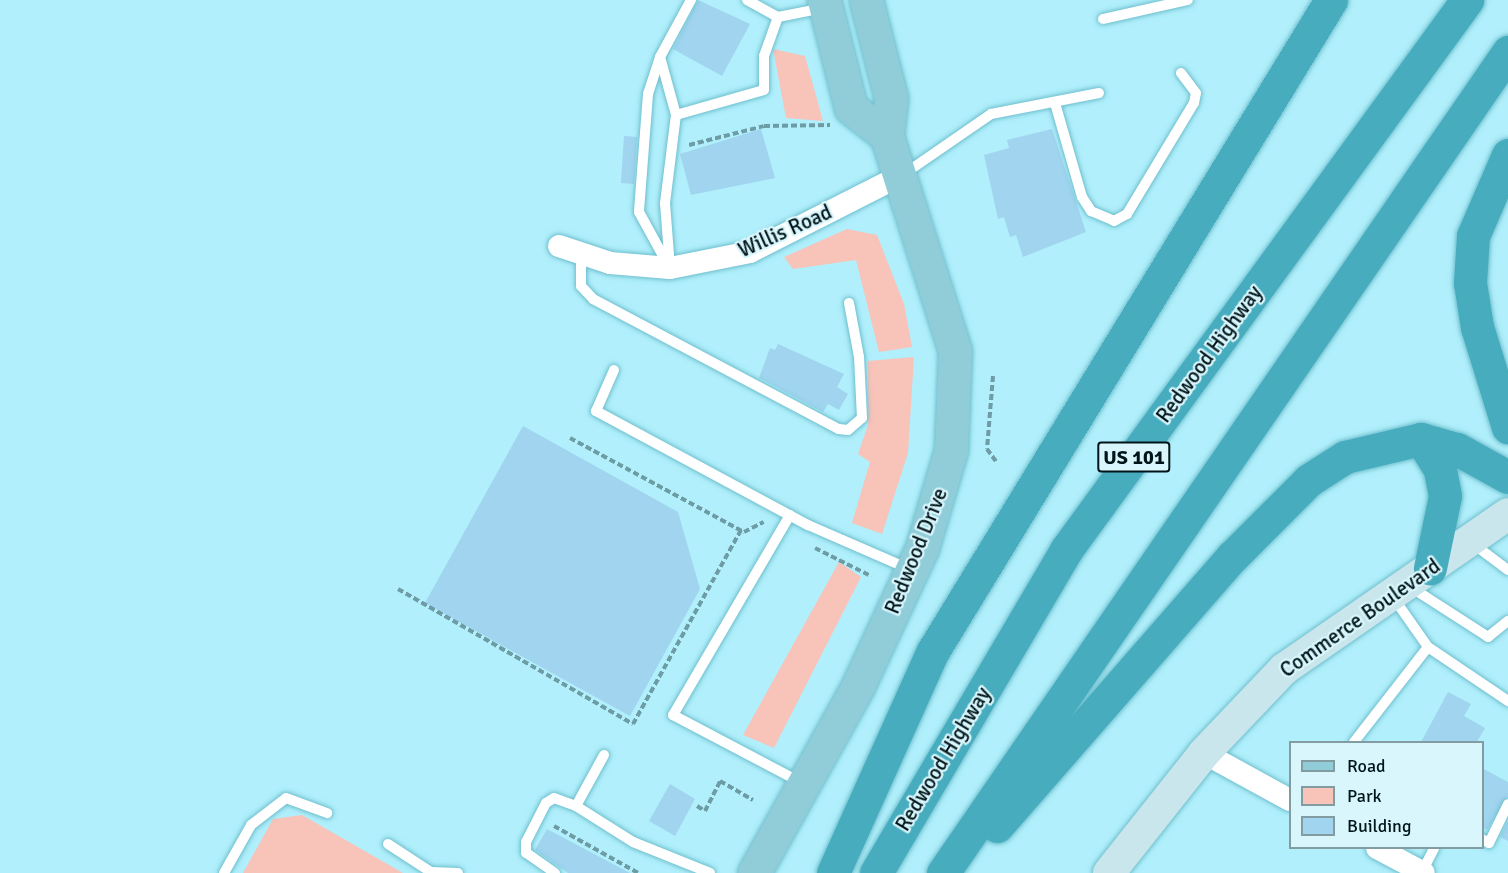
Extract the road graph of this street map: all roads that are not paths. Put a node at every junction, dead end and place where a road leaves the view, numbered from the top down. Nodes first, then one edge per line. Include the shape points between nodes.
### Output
1 (691, 0) edge
2 (747, 0) edge
3 (866, 0) edge
4 (1188, 0) edge
5 (1331, 0) edge
6 (1467, 0) edge
7 (824, 4) edge
8 (778, 17) junction
9 (1102, 19) dead end
10 (1508, 52) edge
11 (660, 57) junction
12 (1181, 73) dead end
13 (1099, 93) dead end
14 (1055, 103) junction
15 (676, 115) junction
16 (886, 135) junction
17 (1508, 154) edge
18 (900, 176) junction
19 (559, 246) dead end
20 (581, 253) junction
21 (670, 268) junction
22 (849, 303) dead end
23 (1482, 338) junction
24 (1508, 366) edge
25 (614, 370) dead end
26 (1508, 427) edge
27 (1421, 439) junction
28 (1508, 477) edge
29 (1508, 514) edge
30 (790, 515) junction
31 (1469, 541) junction
32 (912, 570) junction
33 (1508, 570) edge
34 (1409, 582) junction
35 (1508, 621) edge
36 (1428, 647) junction
37 (1508, 701) edge
38 (1355, 741) edge
39 (1204, 753) junction
40 (604, 755) dead end
41 (804, 784) junction
42 (1289, 799) edge
43 (1508, 804) edge
44 (576, 806) junction
45 (327, 813) dead end
46 (1484, 840) edge
47 (388, 844) dead end
48 (1379, 849) edge
49 (1434, 849) edge
50 (689, 862) junction
51 (1423, 872) edge
52 (224, 873) edge
53 (458, 873) edge
54 (555, 873) edge
55 (683, 873) edge
56 (710, 873) edge
57 (754, 873) edge
58 (833, 873) edge
59 (876, 873) edge
60 (943, 873) edge
61 (957, 873) edge
62 (1109, 873) edge

1 - 11 lane
2 - 8 lane
3 - 16 main road, Redwood Drive via 891,98
4 - 9 lane
5 - 58 highway via 933,651
6 - 59 highway, Redwood Highway / US 101 via 1066,550
7 - 8 lane
7 - 16 main road via 851,108
8 - 15 lane via 764,56 764,90
10 - 60 highway
11 - 15 lane
11 - 21 lane via 648,94 639,212
12 - 14 lane via 1196,93 1194,104 1127,214 1114,221 1091,212 1082,197
13 - 14 lane
14 - 18 lane via 991,114
15 - 21 lane via 665,203
16 - 18 main road, Redwood Drive
17 - 23 highway via 1473,236 1470,283
18 - 21 street, Willis Road via 750,252
18 - 32 main road, Redwood Drive via 956,351 951,450 943,487
19 - 20 street, Willis Road
20 - 21 street, Willis Road via 610,263
20 - 22 lane via 582,286 593,299 695,357 724,364 848,430 862,418 860,357
23 - 24 highway
23 - 26 highway
25 - 30 lane via 596,411
27 - 28 highway via 1458,449
27 - 34 highway via 1440,470 1445,496
27 - 61 highway via 1345,457 1309,480 1232,557
29 - 31 street, Commerce Boulevard
30 - 32 lane
30 - 41 lane via 673,715
31 - 33 lane
31 - 34 street, Commerce Boulevard
32 - 41 main road, Redwood Drive via 857,688
34 - 35 lane via 1488,637
34 - 36 lane
34 - 39 street, Commerce Boulevard via 1284,669
36 - 37 lane
36 - 38 lane
39 - 42 street
39 - 62 street, Commerce Boulevard
40 - 44 lane
41 - 57 main road, Redwood Drive
43 - 46 lane via 1489,843
44 - 50 lane via 633,842
44 - 54 lane via 554,798 546,802 526,842 526,853
45 - 52 lane via 286,798 251,825
47 - 53 lane via 431,872
48 - 51 street
49 - 51 lane
50 - 55 lane
50 - 56 lane

